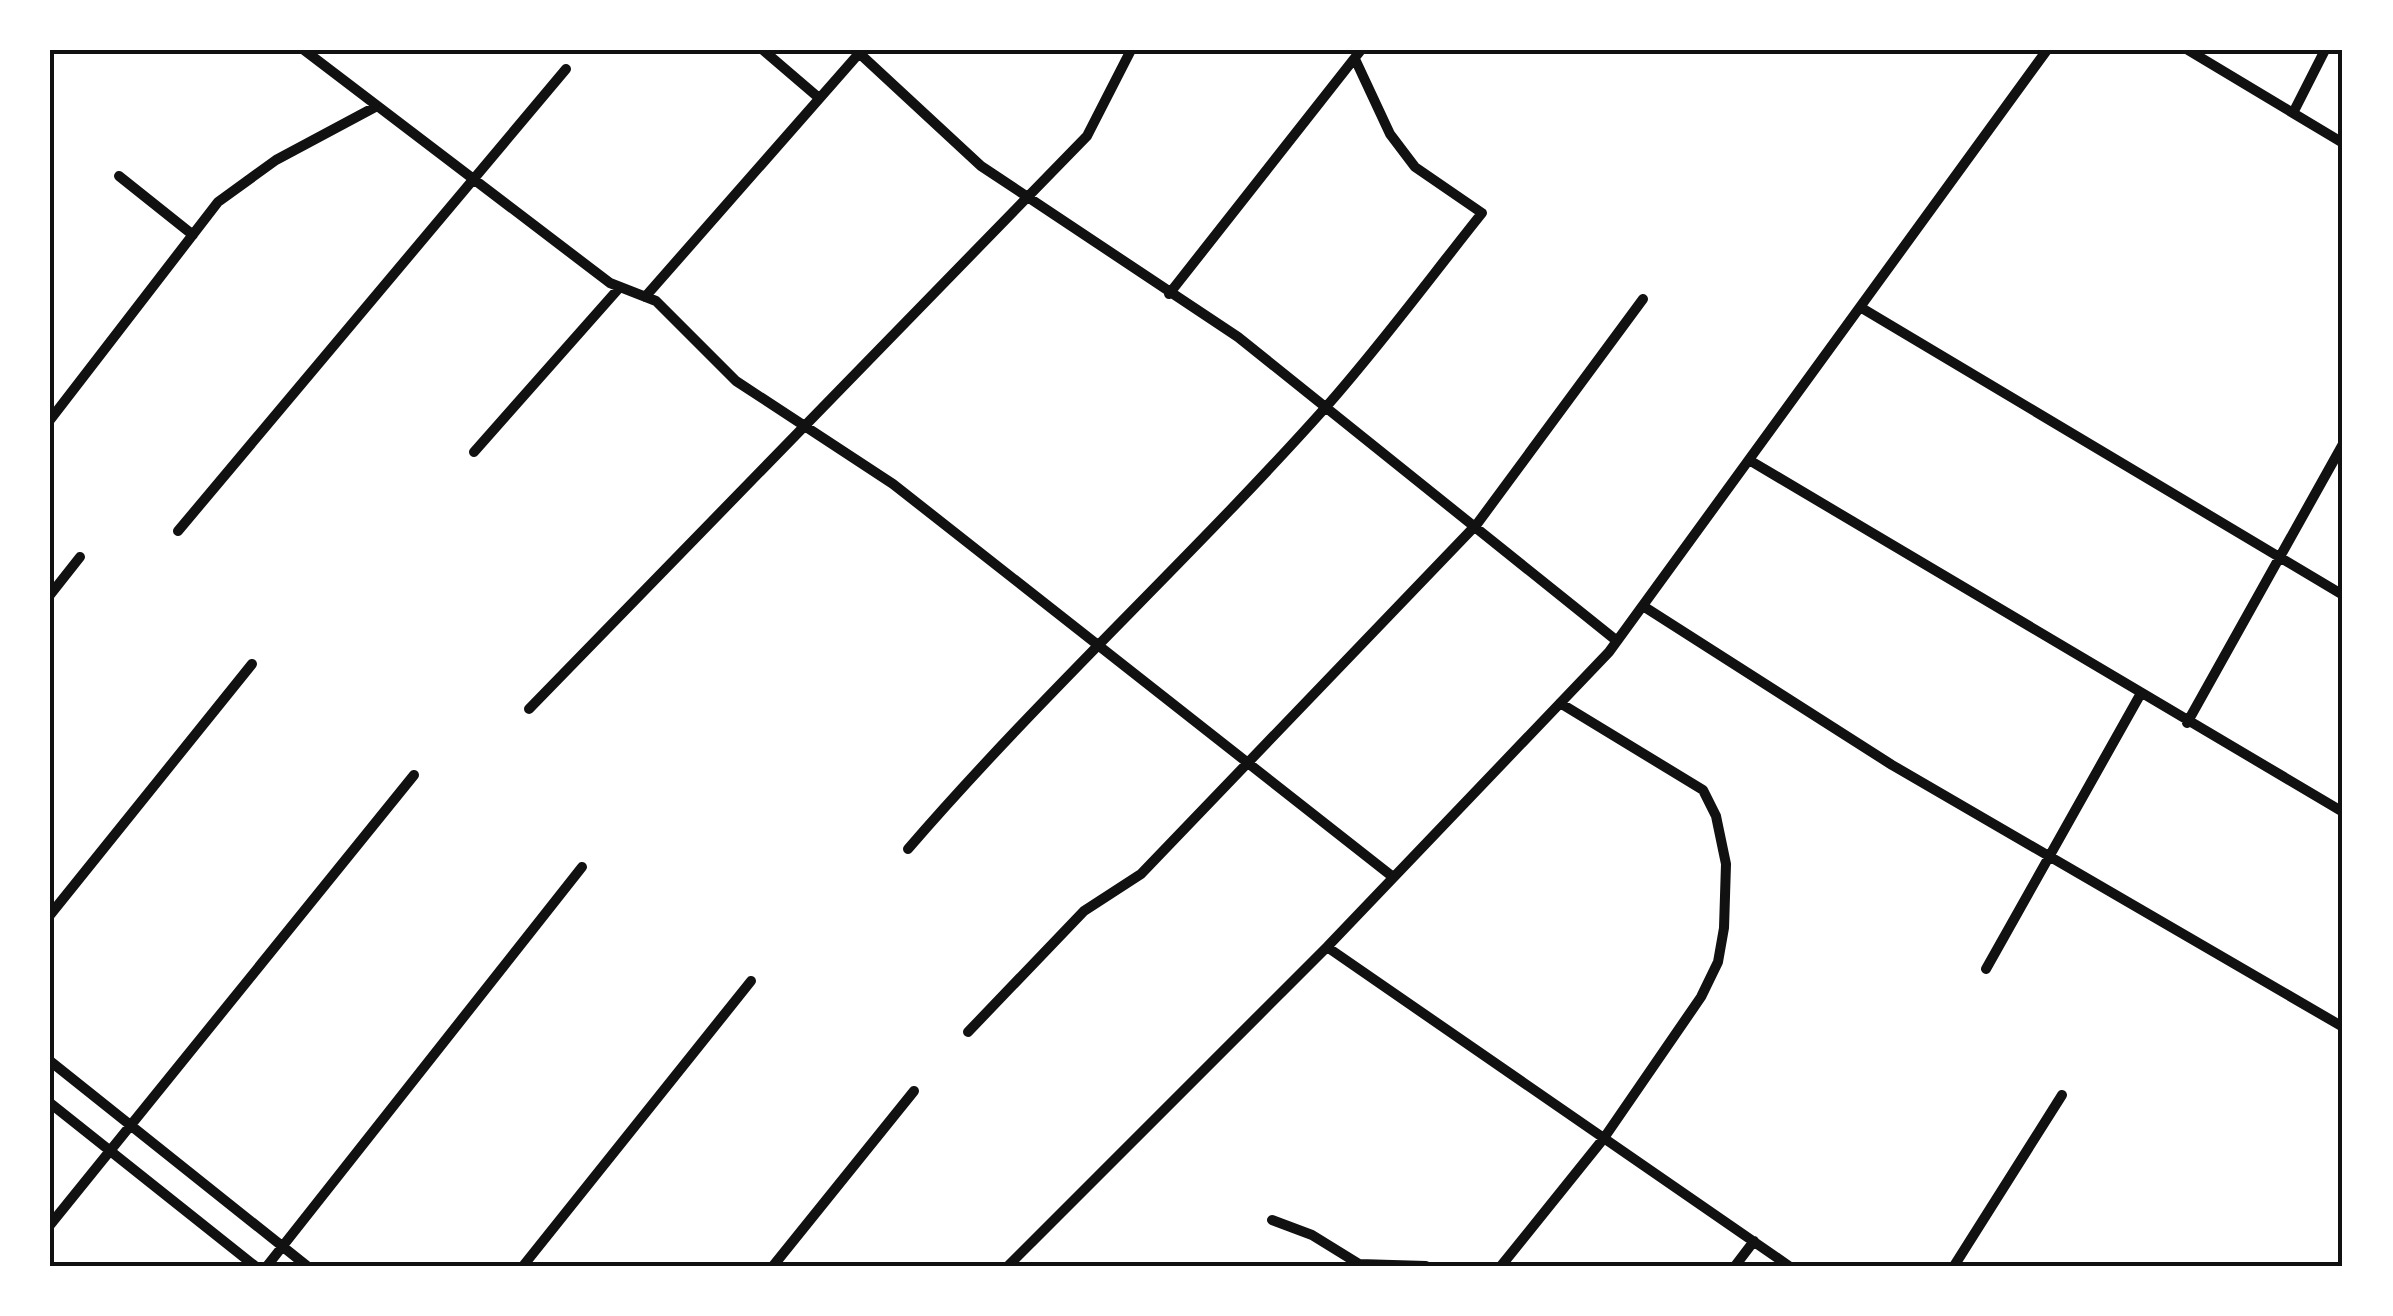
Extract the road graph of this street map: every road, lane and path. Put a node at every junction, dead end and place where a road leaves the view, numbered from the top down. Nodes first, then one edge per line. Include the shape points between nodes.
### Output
1 (304, 50) edge
2 (330, 50) edge
3 (763, 50) edge
4 (1131, 50) edge
5 (2047, 50) edge
6 (2188, 50) edge
7 (2325, 50) edge
8 (860, 51) edge
9 (1358, 54) edge
10 (320, 62) junction
11 (566, 68) dead end
12 (819, 98) junction
13 (377, 106) junction
14 (2293, 113) junction
15 (2343, 143) edge
16 (119, 176) dead end
17 (472, 179) junction
18 (1028, 199) junction
19 (193, 235) junction
20 (620, 287) junction
21 (1169, 294) junction
22 (645, 297) junction
23 (1643, 299) dead end
24 (1860, 307) junction
25 (1326, 406) junction
26 (50, 420) edge
27 (802, 424) junction
28 (2343, 444) edge
29 (474, 452) dead end
30 (1749, 460) junction
31 (1477, 524) junction
32 (178, 531) dead end
33 (80, 557) dead end
34 (2280, 557) junction
35 (50, 595) edge
36 (2343, 595) edge
37 (1643, 606) junction
38 (1617, 641) junction
39 (1100, 648) junction
40 (252, 664) dead end
41 (2140, 695) junction
42 (1560, 703) junction
43 (530, 708) dead end
44 (2186, 723) junction
45 (1247, 762) junction
46 (414, 775) dead end
47 (2343, 812) edge
48 (908, 849) dead end
49 (2052, 856) junction
50 (582, 868) dead end
51 (1393, 877) junction
52 (50, 915) edge
53 (1326, 947) junction
54 (1986, 969) dead end
55 (751, 981) dead end
56 (2343, 1028) edge
57 (968, 1032) dead end
58 (50, 1061) edge
59 (914, 1091) dead end
60 (2062, 1095) dead end
61 (50, 1104) edge
62 (130, 1125) junction
63 (1604, 1138) junction
64 (110, 1151) junction
65 (1272, 1220) dead end
66 (50, 1226) edge
67 (1754, 1242) junction
68 (282, 1246) junction
69 (254, 1266) edge
70 (266, 1266) edge
71 (306, 1266) edge
72 (523, 1266) edge
73 (773, 1266) edge
74 (1008, 1266) edge
75 (1426, 1266) edge
76 (1501, 1266) edge
77 (1736, 1266) edge
78 (1789, 1266) edge
79 (1954, 1266) edge

1 - 10 street
2 - 10 street
3 - 12 street
4 - 18 street via 1087,136
5 - 24 street
6 - 14 street
7 - 14 street
8 - 12 street
8 - 18 street via 980,166
9 - 21 street
9 - 25 street via 1390,134 1415,167 1482,213
10 - 13 street
11 - 17 street
12 - 22 street
13 - 17 street
13 - 19 street via 276,160 218,202
14 - 15 street
16 - 19 street
17 - 20 street
17 - 32 street
18 - 21 street
18 - 27 street
19 - 26 street
20 - 22 street
20 - 29 street
21 - 25 street via 1238,337
22 - 27 street via 736,381
23 - 31 street
24 - 30 street
24 - 34 street
25 - 31 street
25 - 39 street
27 - 39 street via 892,484
27 - 43 street
28 - 34 street
30 - 37 street
30 - 41 street
31 - 38 street
31 - 45 street
33 - 35 street
34 - 36 street
34 - 44 street
37 - 38 street
37 - 49 street via 1892,765
38 - 42 street
39 - 45 street
39 - 48 street via 986,759
40 - 52 street
41 - 44 street
41 - 49 street
42 - 51 street
42 - 63 street via 1702,790 1716,816 1726,864 1718,962
44 - 47 street
45 - 51 street
45 - 57 street via 1141,874 1084,910
46 - 62 street
49 - 54 street
49 - 56 street
50 - 68 street
51 - 53 street
53 - 63 street
53 - 74 street
55 - 72 street
58 - 62 street
59 - 73 street
60 - 79 street
61 - 64 street
62 - 64 street
62 - 68 street
63 - 67 street
63 - 76 street
64 - 66 street
64 - 69 street
65 - 75 street via 1359,1264
67 - 77 street
67 - 78 street
68 - 70 street
68 - 71 street

